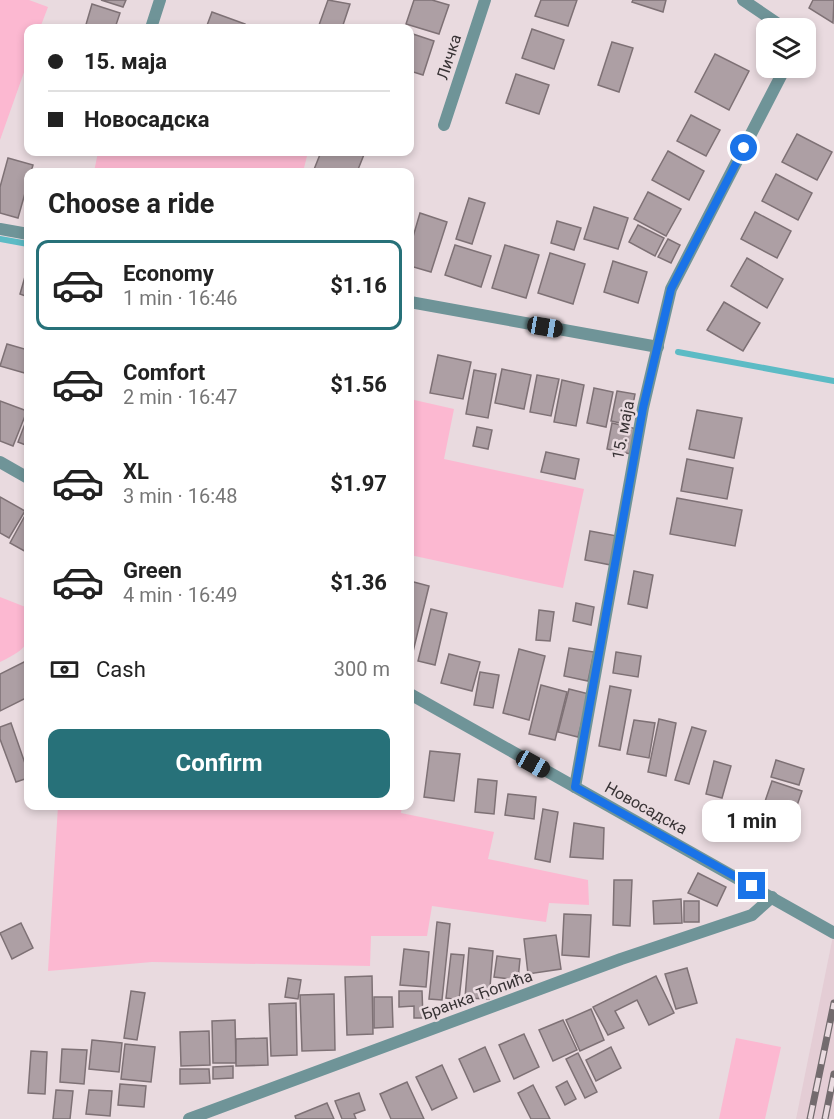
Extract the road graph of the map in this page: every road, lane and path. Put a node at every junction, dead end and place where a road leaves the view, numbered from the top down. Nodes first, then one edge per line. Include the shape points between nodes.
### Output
1 (160, 0) edge
2 (485, 0) edge
3 (743, 0) edge
4 (769, 18) edge
5 (152, 24) edge
6 (780, 78) edge
7 (444, 125) dead end
8 (0, 229) edge
9 (24, 233) edge
10 (414, 304) edge
11 (658, 347) junction
12 (0, 462) edge
13 (24, 476) edge
14 (414, 696) edge
15 (575, 787) junction
16 (772, 897) junction
17 (834, 933) edge
18 (189, 1119) edge

1 - 5 street
2 - 7 street, Личка
3 - 4 street
6 - 11 street, 15. маја via 671,289
8 - 9 street
10 - 11 street
11 - 15 street, 15. маја via 643,408
12 - 13 street
14 - 15 street, Новосадска
15 - 16 street, Новосадска
16 - 17 street, Новосадска
16 - 18 street, Бранка Ћопића via 752,915 621,959

